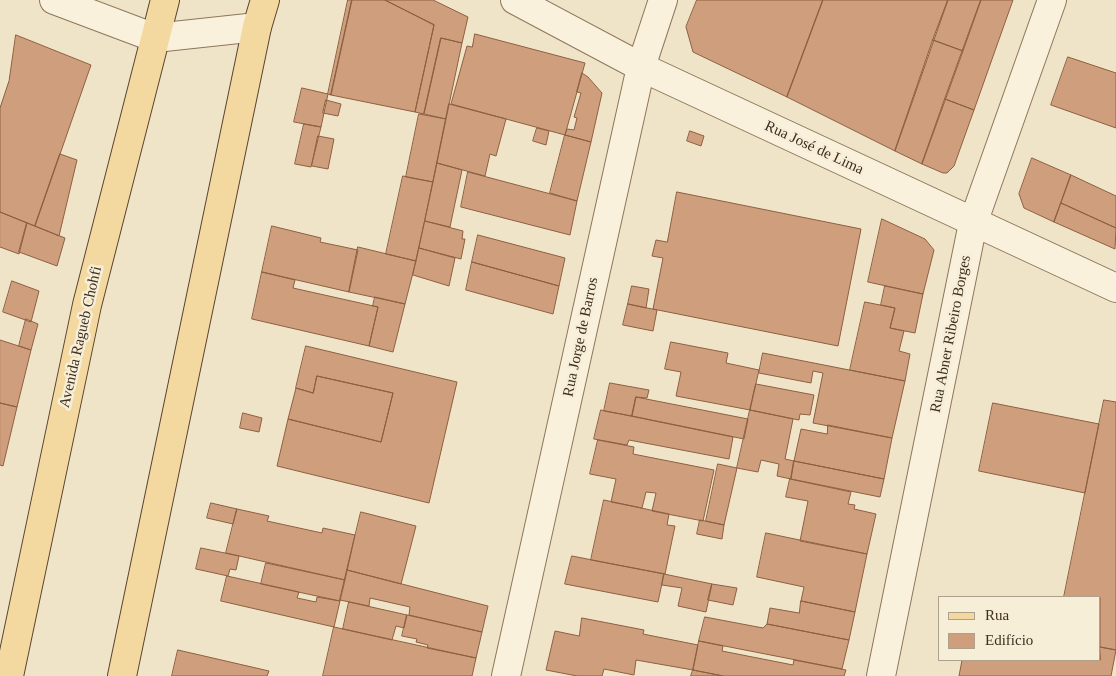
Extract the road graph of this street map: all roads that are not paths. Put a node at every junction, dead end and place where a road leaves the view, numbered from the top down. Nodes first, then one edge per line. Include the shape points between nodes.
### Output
1 (54, 0) edge
2 (165, 0) edge
3 (265, 0) edge
4 (515, 0) edge
5 (663, 0) edge
6 (1052, 0) edge
7 (257, 27) junction
8 (155, 38) junction
9 (641, 67) junction
10 (973, 223) junction
11 (1116, 288) edge
12 (9, 676) edge
13 (122, 676) edge
14 (506, 676) edge
15 (881, 676) edge

1 - 8 street
2 - 8 main road, Avenida Ragueb Chohfi
3 - 7 main road
4 - 9 street, Rua José de Lima
5 - 9 street, Rua Jorge de Barros
6 - 10 street, Rua Abner Ribeiro Borges
7 - 8 street
7 - 13 main road
8 - 12 main road, Avenida Ragueb Chohfi via 87,305
9 - 10 street, Rua José de Lima
9 - 14 street, Rua Jorge de Barros
10 - 11 street, Rua José de Lima
10 - 15 street, Rua Abner Ribeiro Borges

